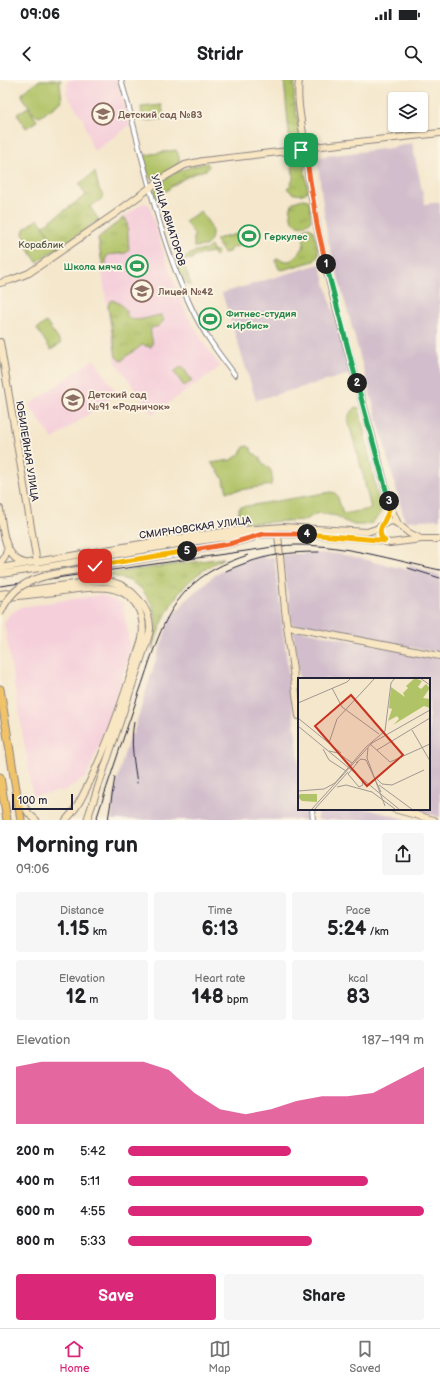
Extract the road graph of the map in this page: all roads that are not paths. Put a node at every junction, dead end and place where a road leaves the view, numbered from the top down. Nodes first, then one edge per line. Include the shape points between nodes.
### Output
1 (121, 80) edge
2 (299, 80) edge
3 (440, 133) edge
4 (305, 148) junction
5 (150, 188) junction
6 (0, 283) edge
7 (0, 342) edge
8 (234, 375) dead end
9 (390, 506) junction
10 (0, 509) edge
11 (382, 525) junction
12 (399, 525) junction
13 (263, 534) junction
14 (278, 534) junction
15 (422, 539) junction
16 (440, 539) edge
17 (385, 541) junction
18 (396, 542) junction
19 (8, 547) junction
20 (37, 562) junction
21 (0, 564) edge
22 (28, 564) junction
23 (0, 568) edge
24 (12, 570) junction
25 (0, 574) edge
26 (283, 584) junction
27 (0, 594) edge
28 (0, 598) edge
29 (0, 614) edge
30 (290, 627) junction
31 (291, 650) junction
32 (440, 656) edge
33 (0, 689) edge
34 (298, 708) edge
35 (0, 777) edge
36 (16, 792) junction
37 (312, 810) edge
38 (398, 810) edge
39 (35, 819) edge
40 (7, 820) edge
41 (21, 820) edge
42 (66, 820) edge
43 (87, 820) edge
44 (313, 820) edge
45 (434, 820) edge

1 - 5 street, УЛИЦА АВИАТОРОВ
2 - 4 main road
3 - 4 main road
4 - 5 main road via 193,162
4 - 9 main road via 319,237
5 - 6 main road via 29,272
5 - 8 street, УЛИЦА АВИАТОРОВ via 170,256 192,310
7 - 20 main road, ЮБИЛЕЙНАЯ УЛИЦА
9 - 11 main road
9 - 12 main road
10 - 19 main road
11 - 12 main road, СМИРНОВСКАЯ УЛИЦА via 390,521
11 - 17 main road via 380,535
11 - 20 main road, СМИРНОВСКАЯ УЛИЦА via 366,532 283,527 229,531
12 - 15 main road, СМИРНОВСКАЯ УЛИЦА
12 - 18 main road via 402,533
13 - 14 main road, СМИРНОВСКАЯ УЛИЦА
13 - 24 main road, СМИРНОВСКАЯ УЛИЦА
13 - 29 main road, bridge via 229,544 95,566 31,580 14,592
14 - 17 main road, СМИРНОВСКАЯ УЛИЦА
14 - 26 main road
15 - 16 main road, СМИРНОВСКАЯ УЛИЦА
15 - 18 main road, СМИРНОВСКАЯ УЛИЦА
17 - 18 main road, СМИРНОВСКАЯ УЛИЦА
19 - 21 main road via 6,557
19 - 22 main road via 14,558
20 - 22 main road, СМИРНОВСКАЯ УЛИЦА
22 - 24 main road, СМИРНОВСКАЯ УЛИЦА
23 - 24 main road
24 - 25 main road
26 - 30 main road
26 - 31 main road
27 - 43 main road via 92,581 112,582 128,589 141,602 149,619 150,630 144,650
28 - 42 main road via 111,588 126,594 143,620 142,639 110,733 78,804
30 - 31 main road
30 - 32 main road
31 - 34 main road
33 - 36 highway
35 - 40 highway
36 - 39 main road
36 - 41 highway
37 - 44 street
38 - 45 main road

